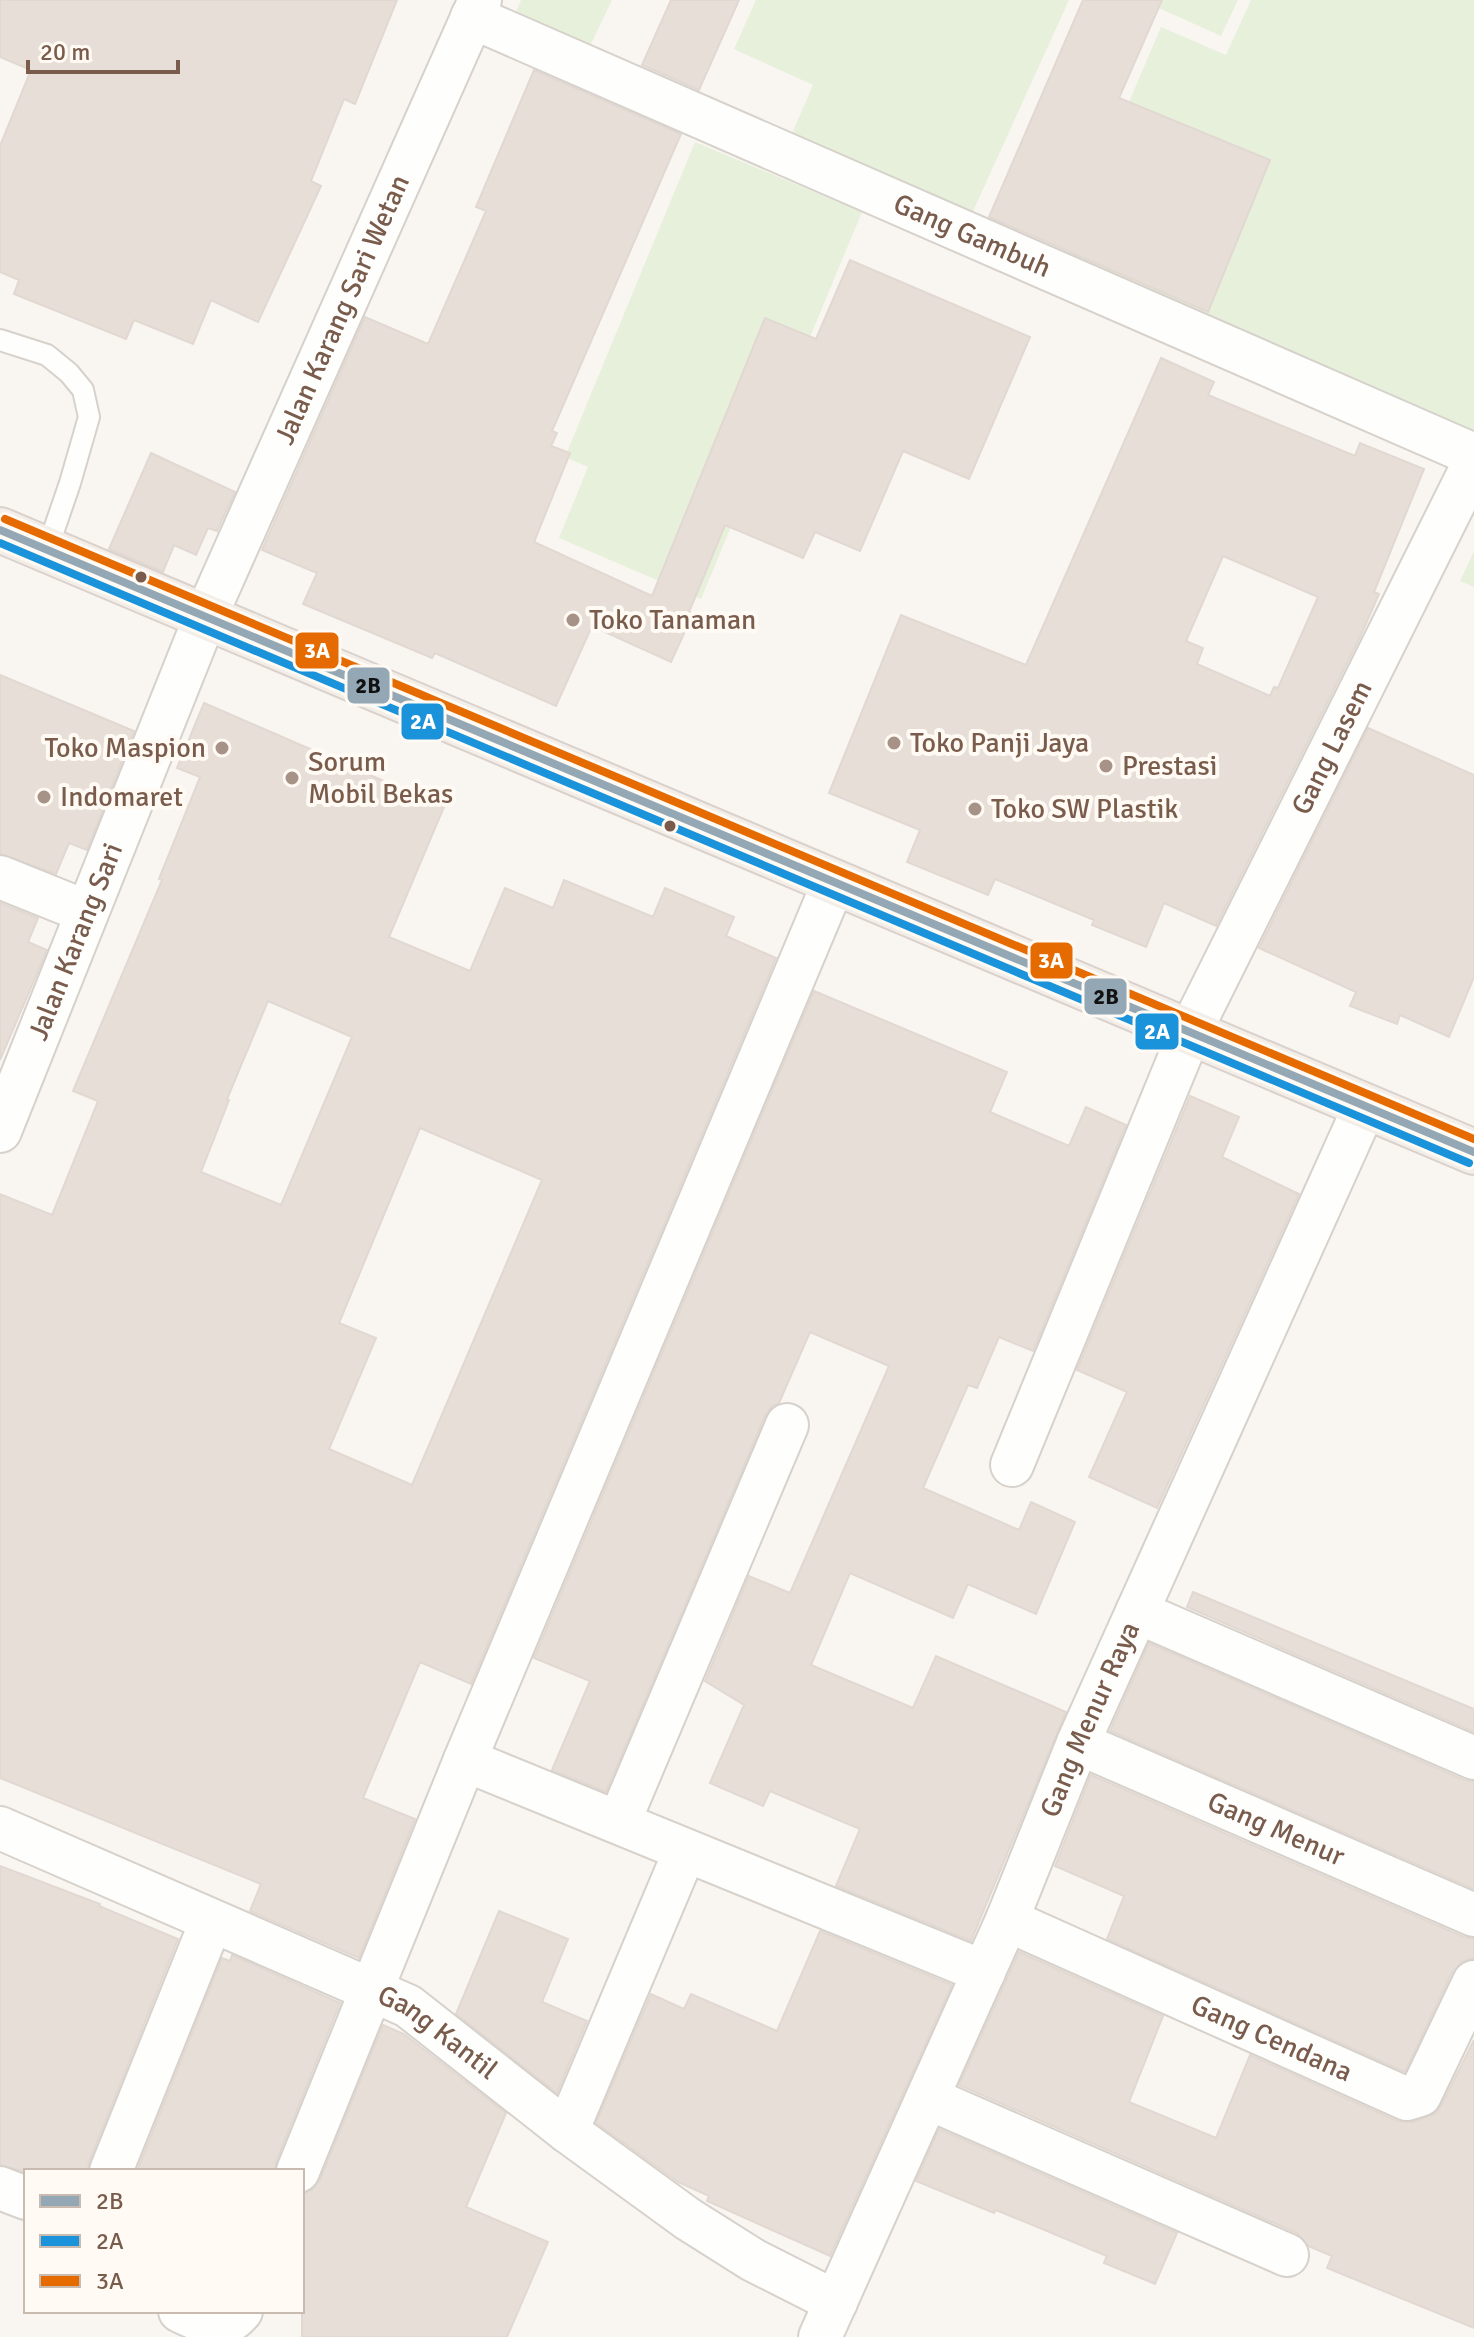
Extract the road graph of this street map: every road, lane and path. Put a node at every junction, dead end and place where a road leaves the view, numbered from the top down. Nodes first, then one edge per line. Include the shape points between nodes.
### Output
1 (476, 8) edge
2 (0, 340) edge
3 (1474, 455) edge
4 (1474, 463) edge
5 (0, 530) edge
6 (47, 550) junction
7 (205, 618) junction
8 (0, 877) edge
9 (834, 882) junction
10 (87, 912) junction
11 (1190, 1032) junction
12 (1365, 1106) junction
13 (0, 1131) edge
14 (1474, 1152) edge
15 (787, 1425) dead end
16 (1012, 1465) dead end
17 (1137, 1612) junction
18 (1078, 1743) junction
19 (1474, 1758) edge
20 (465, 1760) junction
21 (619, 1822) junction
22 (0, 1828) edge
23 (685, 1851) junction
24 (1474, 1915) edge
25 (1007, 1920) junction
26 (211, 1922) junction
27 (984, 1972) junction
28 (1473, 1988) edge
29 (373, 1989) junction
30 (928, 2098) junction
31 (567, 2131) junction
32 (112, 2169) edge
33 (299, 2169) edge
34 (0, 2188) edge
35 (24, 2197) edge
36 (1287, 2255) dead end
37 (185, 2313) edge
38 (239, 2313) edge
39 (828, 2320) edge

1 - 3 street, Gang Gambuh
1 - 7 street, Jalan Karang Sari Wetan
2 - 6 lane via 47,355 83,390 89,417
4 - 11 street, Gang Lasem
5 - 6 main road
6 - 7 main road
7 - 9 main road
7 - 10 street, Jalan Karang Sari
8 - 10 street
9 - 11 main road
9 - 20 street
10 - 13 street, Jalan Karang Sari
11 - 12 main road
11 - 16 street, Gang Lasem
12 - 14 main road
12 - 17 street, Gang Menur Raya
15 - 21 street
17 - 18 street, Gang Menur Raya
17 - 19 street
18 - 24 street, Gang Menur
18 - 25 street, Gang Menur Raya
20 - 21 street
20 - 29 street
21 - 23 street
22 - 26 street, Gang Kantil
23 - 27 street
23 - 31 street
25 - 27 street, Gang Menur Raya
25 - 28 street, Gang Cendana via 1407,2099 1420,2095
26 - 29 street, Gang Kantil
26 - 32 street
27 - 30 street, Gang Menur Raya
29 - 31 street, Gang Kantil via 429,2020
29 - 33 street
30 - 36 street
30 - 39 street, Gang Menur Raya
31 - 39 street, Gang Kantil via 753,2260
34 - 35 street
37 - 38 street via 216,2326

